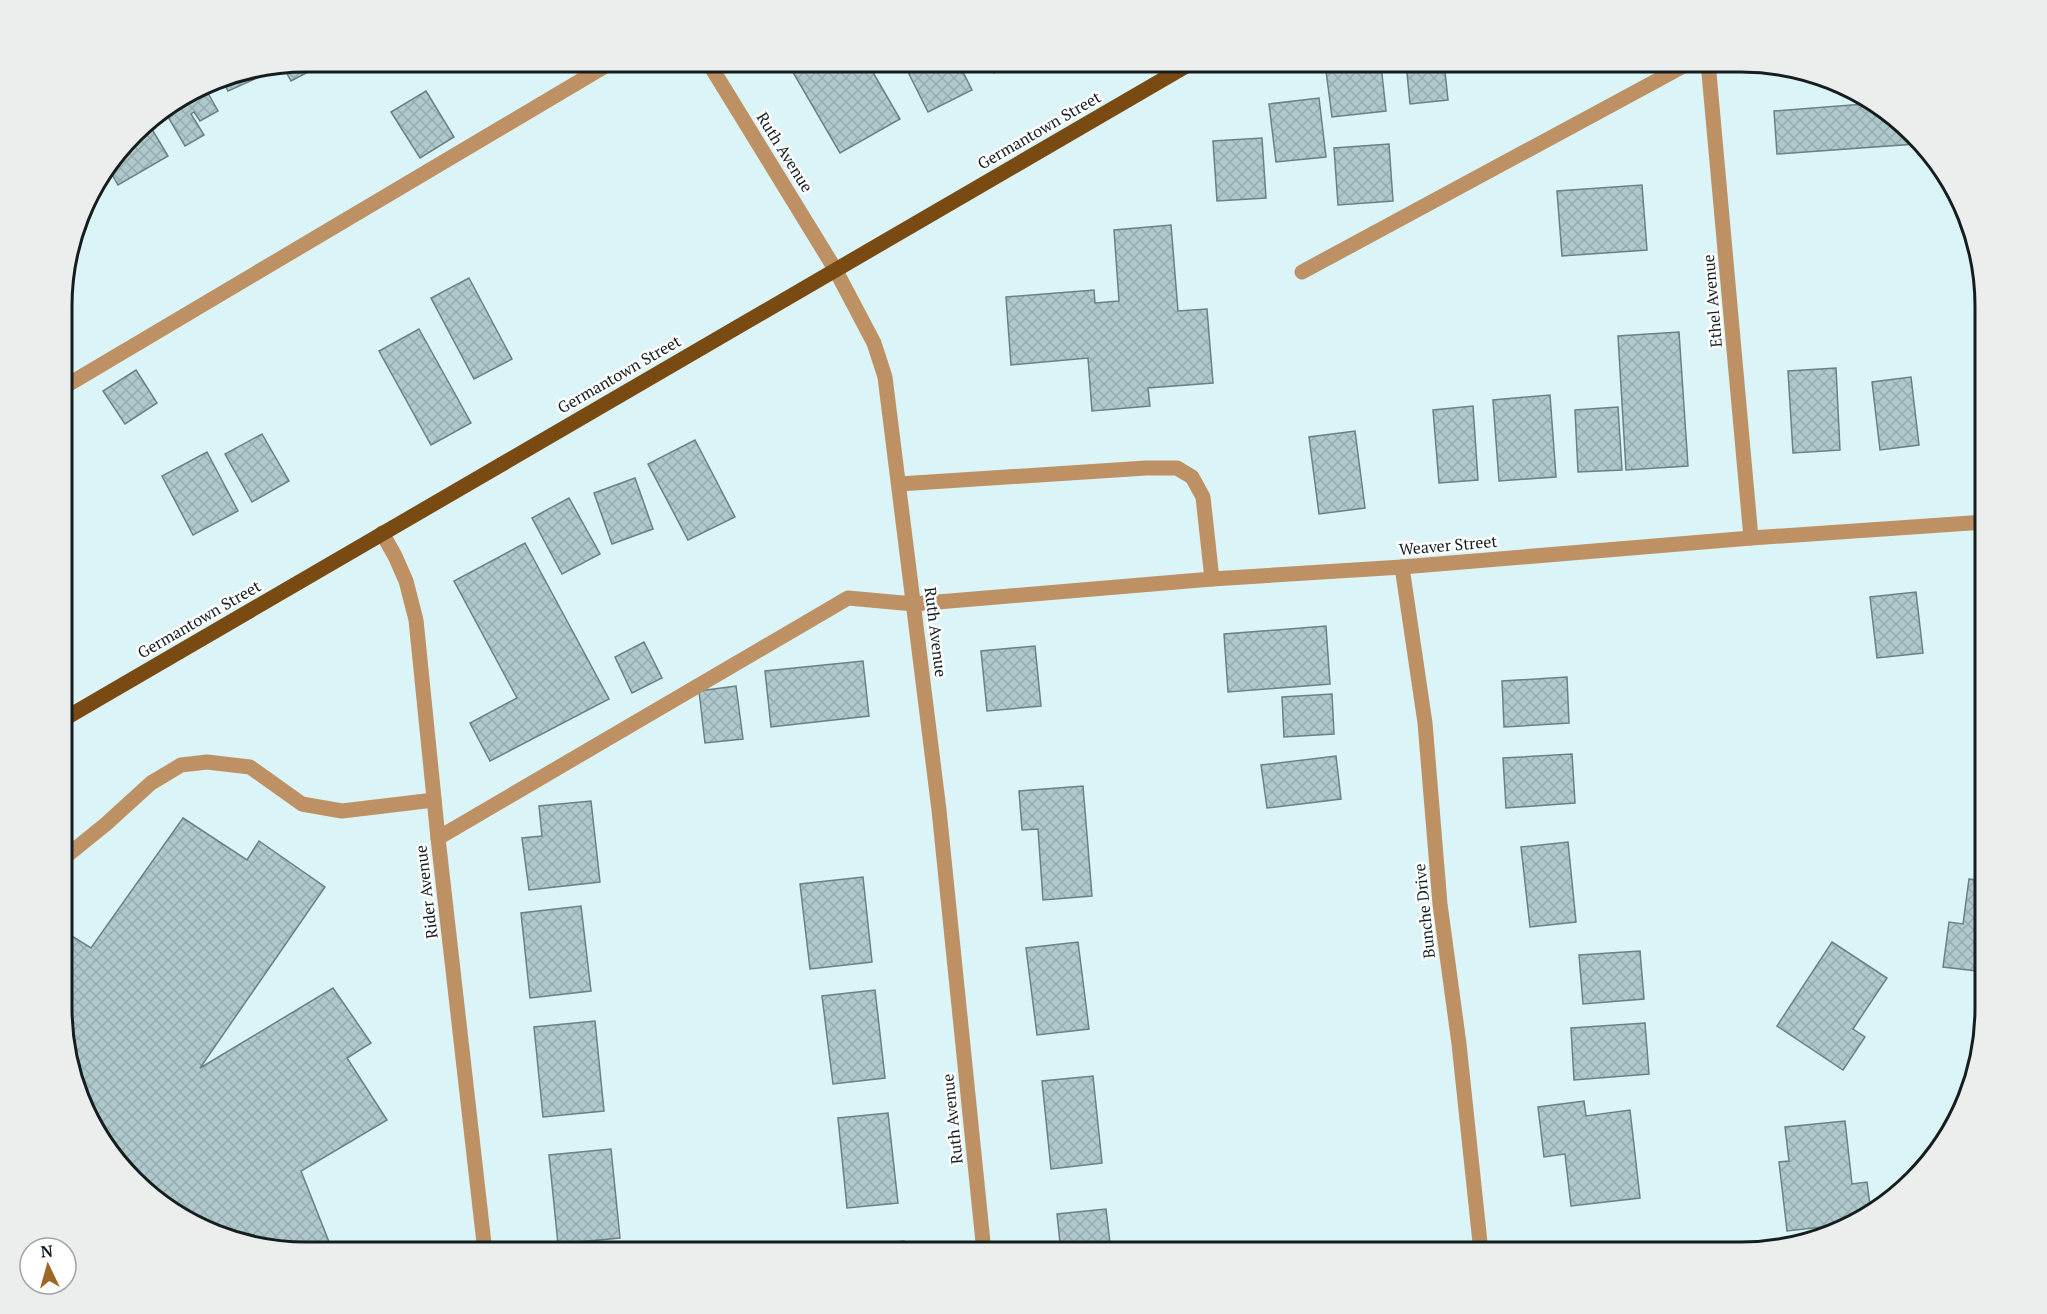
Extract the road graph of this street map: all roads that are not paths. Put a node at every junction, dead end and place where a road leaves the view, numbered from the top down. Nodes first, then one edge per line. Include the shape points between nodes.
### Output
1 (595, 72) edge
2 (714, 72) edge
3 (1176, 72) edge
4 (1672, 72) edge
5 (1709, 72) edge
6 (835, 269) junction
7 (1302, 272) dead end
8 (72, 382) edge
9 (899, 484) junction
10 (1975, 523) edge
11 (382, 533) junction
12 (1751, 538) junction
13 (1402, 567) junction
14 (1212, 579) junction
15 (914, 604) junction
16 (72, 714) edge
17 (434, 800) junction
18 (438, 838) junction
19 (72, 851) edge
20 (484, 1242) edge
21 (983, 1242) edge
22 (1480, 1242) edge

1 - 8 street
2 - 6 street, Ruth Avenue
3 - 6 main road, Germantown Street
4 - 7 street
5 - 12 street, Ethel Avenue
6 - 9 street, Ruth Avenue via 874,343 885,377
6 - 11 main road, Germantown Street
9 - 14 street via 1177,468 1192,477 1203,497
9 - 15 street, Ruth Avenue
10 - 12 street, Weaver Street
11 - 16 main road, Germantown Street
11 - 17 street, Rider Avenue via 406,581 416,620
12 - 13 street, Weaver Street
13 - 14 street, Weaver Street
13 - 22 street, Bunche Drive via 1425,723 1440,904
14 - 15 street, Weaver Street
15 - 18 street, Weaver Street via 848,598
15 - 21 street, Ruth Avenue
17 - 18 street, Rider Avenue
17 - 19 street via 342,811 302,804 250,767 207,762 181,765 151,783
18 - 20 street, Rider Avenue

